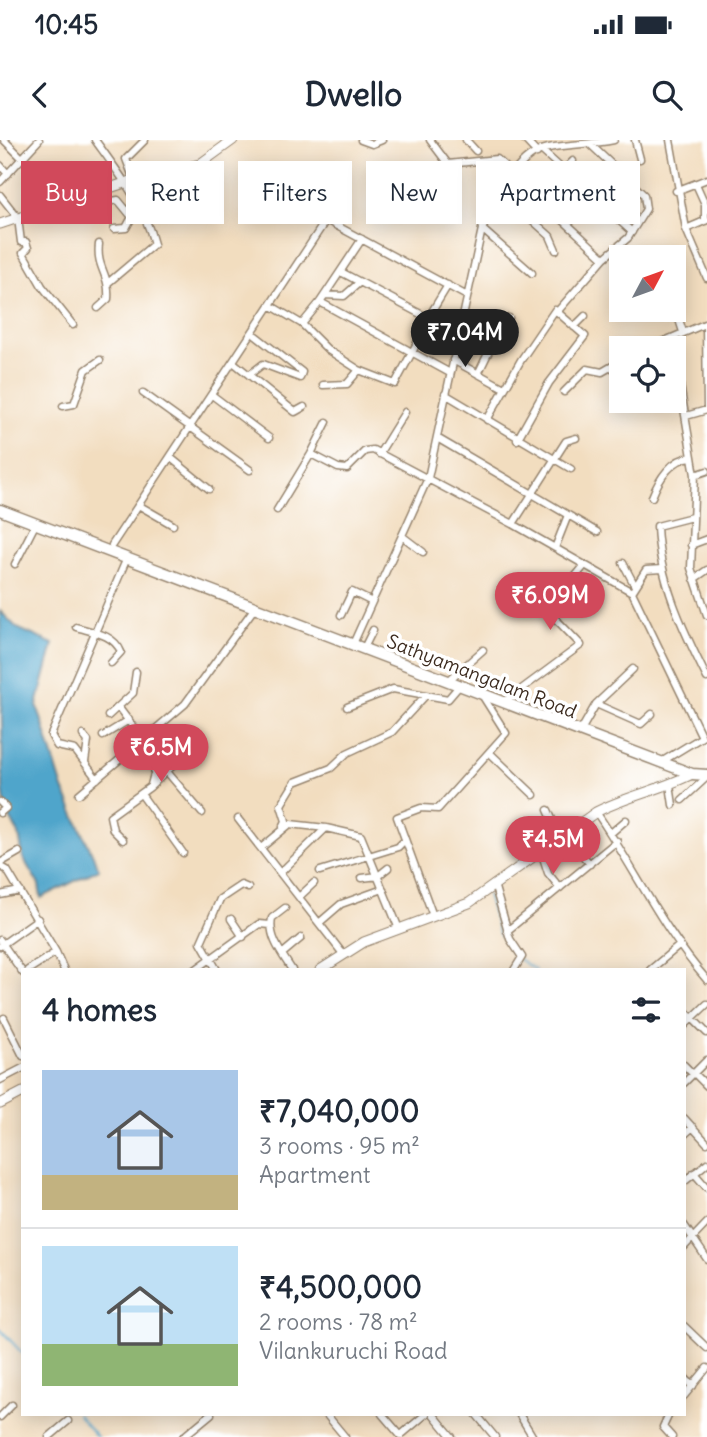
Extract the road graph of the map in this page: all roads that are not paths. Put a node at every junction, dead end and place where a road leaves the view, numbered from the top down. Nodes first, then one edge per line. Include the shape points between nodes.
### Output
1 (4, 140) edge
2 (95, 140) edge
3 (145, 140) edge
4 (233, 140) edge
5 (361, 140) edge
6 (383, 140) edge
7 (430, 140) edge
8 (466, 140) edge
9 (525, 140) edge
10 (614, 140) edge
11 (635, 140) edge
12 (670, 140) edge
13 (35, 141) edge
14 (572, 143) edge
15 (591, 145) junction
16 (476, 151) dead end
17 (539, 151) junction
18 (22, 158) junction
19 (640, 159) dead end
20 (126, 161) edge
21 (204, 161) edge
22 (476, 161) edge
23 (477, 161) edge
24 (499, 161) edge
25 (526, 161) edge
26 (552, 161) edge
27 (0, 165) edge
28 (8, 174) junction
29 (126, 176) edge
30 (707, 179) edge
31 (0, 182) edge
32 (126, 182) edge
33 (696, 184) junction
34 (676, 191) junction
35 (0, 195) edge
36 (112, 201) edge
37 (126, 209) edge
38 (18, 218) junction
39 (706, 220) edge
40 (0, 224) edge
41 (128, 224) edge
42 (146, 224) edge
43 (485, 224) edge
44 (537, 224) edge
45 (568, 224) edge
46 (623, 224) edge
47 (114, 229) dead end
48 (482, 229) junction
49 (686, 229) junction
50 (632, 232) junction
51 (362, 239) junction
52 (99, 244) dead end
53 (556, 250) dead end
54 (604, 258) junction
55 (341, 272) junction
56 (533, 273) dead end
57 (707, 278) edge
58 (109, 282) junction
59 (360, 282) junction
60 (448, 285) junction
61 (325, 295) junction
62 (467, 296) junction
63 (320, 302) junction
64 (271, 305) junction
65 (98, 308) dead end
66 (557, 312) junction
67 (585, 316) dead end
68 (428, 318) junction
69 (462, 318) junction
70 (509, 318) dead end
71 (679, 322) edge
72 (707, 323) edge
73 (302, 324) junction
74 (73, 325) dead end
75 (575, 327) junction
76 (682, 332) junction
77 (256, 336) dead end
78 (676, 336) edge
79 (495, 339) junction
80 (413, 354) junction
81 (100, 360) dead end
82 (453, 360) junction
83 (233, 362) junction
84 (609, 368) edge
85 (359, 370) junction
86 (450, 373) junction
87 (248, 374) junction
88 (478, 374) junction
89 (323, 385) dead end
90 (504, 388) junction
91 (565, 392) dead end
92 (143, 393) dead end
93 (445, 394) junction
94 (212, 395) junction
95 (63, 406) dead end
96 (304, 407) dead end
97 (707, 410) edge
98 (405, 412) dead end
99 (685, 413) edge
100 (686, 416) junction
101 (487, 420) junction
102 (327, 422) dead end
103 (191, 428) junction
104 (269, 438) dead end
105 (437, 438) junction
106 (576, 438) dead end
107 (517, 440) junction
108 (312, 454) junction
109 (379, 454) junction
110 (692, 457) junction
111 (171, 458) junction
112 (554, 460) junction
113 (570, 469) dead end
114 (250, 470) dead end
115 (707, 471) edge
116 (695, 475) junction
117 (428, 478) junction
118 (209, 489) dead end
119 (533, 494) junction
120 (652, 497) dead end
121 (140, 506) junction
122 (4, 508) edge
123 (277, 510) dead end
124 (568, 515) junction
125 (692, 517) junction
126 (36, 523) junction
127 (513, 524) junction
128 (173, 525) dead end
129 (597, 532) dead end
130 (402, 536) junction
131 (707, 539) edge
132 (112, 545) junction
133 (691, 545) junction
134 (555, 548) junction
135 (423, 552) dead end
136 (127, 558) junction
137 (623, 563) dead end
138 (15, 565) dead end
139 (585, 565) junction
140 (662, 569) junction
141 (707, 570) edge
142 (694, 579) junction
143 (707, 586) edge
144 (633, 589) junction
145 (699, 592) junction
146 (372, 602) junction
147 (251, 605) junction
148 (705, 605) edge
149 (341, 615) dead end
150 (707, 615) edge
151 (76, 628) dead end
152 (373, 630) dead end
153 (95, 633) junction
154 (359, 646) junction
155 (483, 650) dead end
156 (111, 663) dead end
157 (633, 669) dead end
158 (136, 672) dead end
159 (707, 678) edge
160 (448, 681) junction
161 (460, 685) junction
162 (481, 693) junction
163 (426, 695) junction
164 (504, 702) junction
165 (596, 704) junction
166 (346, 707) dead end
167 (119, 708) junction
168 (652, 714) dead end
169 (108, 716) dead end
170 (129, 720) junction
171 (580, 732) junction
172 (83, 735) dead end
173 (704, 735) edge
174 (103, 736) dead end
175 (144, 738) junction
176 (491, 754) junction
177 (158, 759) junction
178 (179, 760) dead end
179 (85, 762) junction
180 (661, 762) junction
181 (168, 771) junction
182 (692, 774) junction
183 (706, 776) edge
184 (97, 779) junction
185 (670, 785) junction
186 (150, 787) junction
187 (79, 794) dead end
188 (141, 794) junction
189 (534, 796) dead end
190 (682, 800) dead end
191 (0, 802) edge
192 (673, 804) dead end
193 (548, 810) dead end
194 (596, 812) junction
195 (0, 813) edge
196 (202, 813) dead end
197 (238, 819) dead end
198 (626, 820) dead end
199 (283, 827) junction
200 (326, 828) junction
201 (611, 832) junction
202 (562, 836) junction
203 (405, 839) junction
204 (123, 840) dead end
205 (617, 841) junction
206 (261, 848) junction
207 (541, 851) junction
208 (19, 852) dead end
209 (183, 853) dead end
210 (369, 854) junction
211 (590, 863) junction
212 (0, 865) edge
213 (387, 868) dead end
214 (320, 871) dead end
215 (280, 873) junction
216 (378, 876) junction
217 (362, 878) dead end
218 (314, 883) dead end
219 (248, 887) dead end
220 (560, 888) junction
221 (383, 889) junction
222 (488, 889) junction
223 (20, 891) junction
224 (0, 895) edge
225 (299, 897) junction
226 (285, 908) dead end
227 (433, 916) junction
228 (38, 919) junction
229 (231, 919) dead end
230 (319, 923) junction
231 (270, 925) junction
232 (399, 929) junction
233 (507, 932) junction
234 (243, 937) junction
235 (301, 938) dead end
236 (1, 943) edge
237 (680, 945) junction
238 (56, 953) junction
239 (282, 954) junction
240 (343, 954) junction
241 (211, 959) junction
242 (31, 968) edge
243 (63, 968) edge
244 (198, 968) edge
245 (217, 968) edge
246 (291, 968) edge
247 (324, 968) edge
248 (516, 968) edge
249 (652, 968) edge
250 (21, 970) edge
251 (707, 980) edge
252 (707, 1003) edge
253 (686, 1012) edge
254 (4, 1018) dead end
255 (692, 1018) junction
256 (686, 1024) edge
257 (707, 1033) edge
258 (21, 1052) edge
259 (707, 1060) edge
260 (686, 1067) edge
261 (21, 1069) edge
262 (693, 1074) junction
263 (0, 1080) edge
264 (686, 1081) edge
265 (707, 1086) edge
266 (21, 1093) edge
267 (0, 1104) edge
268 (686, 1120) edge
269 (693, 1127) junction
270 (686, 1134) edge
271 (707, 1143) edge
272 (707, 1163) edge
273 (694, 1173) junction
274 (686, 1180) edge
275 (707, 1188) edge
276 (707, 1223) edge
277 (686, 1228) edge
278 (692, 1237) junction
279 (686, 1244) edge
280 (707, 1259) edge
281 (686, 1328) edge
282 (707, 1333) edge
283 (699, 1340) junction
284 (707, 1348) edge
285 (707, 1368) edge
286 (686, 1379) edge
287 (693, 1386) junction
288 (686, 1394) edge
289 (12, 1405) dead end
290 (209, 1416) edge
291 (328, 1416) edge
292 (384, 1416) edge
293 (424, 1416) edge
294 (435, 1416) edge
295 (478, 1416) edge
296 (520, 1416) edge
297 (668, 1416) edge
298 (0, 1417) edge
299 (68, 1421) dead end
300 (401, 1436) edge
301 (49, 1437) edge
302 (183, 1437) edge
303 (345, 1437) edge
304 (452, 1437) edge
305 (495, 1437) edge
306 (533, 1437) edge
307 (672, 1437) edge

1 - 18 street
2 - 29 street
3 - 20 street
4 - 21 street
5 - 6 street via 372,144
7 - 22 street via 448,164
8 - 16 street
9 - 17 street
10 - 15 street
11 - 19 street
12 - 34 street
13 - 18 street
14 - 15 street
14 - 17 street
15 - 50 street via 644,195 646,209
17 - 25 street
17 - 26 street
18 - 28 street
23 - 24 street
27 - 28 street
28 - 31 street
30 - 33 street
32 - 38 street
33 - 34 street
33 - 39 street
34 - 49 street
35 - 38 street
36 - 37 street via 118,200
38 - 40 street
38 - 74 street via 21,242 28,247 23,253
39 - 49 street
41 - 47 street
42 - 58 street via 154,244
43 - 48 street
44 - 53 street via 550,236
45 - 54 street
46 - 50 street
48 - 56 street
48 - 62 street
49 - 57 street
50 - 54 street
51 - 55 street
51 - 60 street
51 - 64 street via 326,220
52 - 58 street via 97,259
54 - 66 street
55 - 59 street
55 - 61 street
58 - 65 street via 108,299
59 - 61 street via 344,296
59 - 68 street
60 - 62 street
60 - 68 street
61 - 63 street
62 - 69 street
63 - 73 street
63 - 80 street
64 - 73 street
64 - 83 street
66 - 75 street
66 - 90 street
67 - 75 street
68 - 80 street
69 - 79 street
69 - 82 street
70 - 79 street
71 - 76 street
72 - 76 street
72 - 97 street
73 - 85 street via 328,350
75 - 107 street via 585,336 549,383
76 - 78 street
77 - 87 street via 302,372 300,378 262,364
79 - 88 street
80 - 85 street via 395,384
80 - 86 street
81 - 95 street via 86,370 74,404
82 - 86 street
82 - 88 street
83 - 87 street
83 - 94 street
84 - 91 street via 602,372 587,369
85 - 89 street via 347,384
86 - 93 street
87 - 96 street via 295,412
88 - 90 street
90 - 101 street
92 - 103 street
93 - 101 street
93 - 105 street
94 - 103 street
94 - 104 street
97 - 100 street
98 - 109 street
99 - 100 street
100 - 110 street
101 - 107 street
102 - 108 street
103 - 111 street
103 - 114 street
105 - 117 street
105 - 119 street
106 - 112 street via 566,442
107 - 112 street
108 - 109 street via 347,469 365,451
108 - 123 street
109 - 117 street
110 - 116 street
110 - 120 street via 683,457 660,477
111 - 118 street
111 - 121 street
112 - 113 street
112 - 119 street
115 - 116 street
116 - 125 street
117 - 127 street
117 - 130 street
119 - 124 street
119 - 127 street
121 - 128 street
121 - 132 street
122 - 126 highway, Sathyamangalam Road
122 - 132 highway, Sathyamangalam Road
124 - 129 street
124 - 134 street
125 - 133 street
125 - 140 street via 657,526
126 - 136 highway, Sathyamangalam Road
126 - 138 street
127 - 134 street
130 - 135 street
130 - 146 street
131 - 133 street
132 - 147 highway, Sathyamangalam Road
133 - 142 street
134 - 139 street
136 - 147 highway, Sathyamangalam Road
136 - 153 street
137 - 144 street
139 - 144 street
139 - 164 street via 547,610 581,645
140 - 144 street via 646,570
140 - 159 street
141 - 142 street
142 - 145 street
143 - 145 street
144 - 173 street
145 - 148 street
146 - 149 street via 352,592
146 - 154 street
147 - 154 highway, Sathyamangalam Road
147 - 175 street via 185,704
148 - 150 street
151 - 153 street
152 - 154 street
153 - 156 street via 110,637 119,647 121,652
153 - 179 street via 51,734 57,746 75,750
154 - 160 highway, Sathyamangalam Road
155 - 160 street
157 - 165 street
158 - 167 street via 133,693
160 - 161 highway, Sathyamangalam Road
161 - 162 highway, Sathyamangalam Road
161 - 163 street via 448,699
162 - 164 highway, Sathyamangalam Road
162 - 176 street via 506,733
163 - 166 street via 393,689
163 - 199 street via 392,732 346,753 331,768 295,782 281,805 286,821
164 - 171 highway, Sathyamangalam Road
165 - 168 street via 641,724
165 - 171 street
167 - 169 street
167 - 170 street
170 - 174 street
170 - 175 street
171 - 180 highway, Sathyamangalam Road
172 - 179 street via 88,741
173 - 180 street
175 - 177 street
175 - 184 street
176 - 189 street
176 - 203 street via 438,809 421,808 397,817
177 - 181 street
177 - 186 street
178 - 181 street
179 - 184 street
180 - 182 highway, Sathyamangalam Road
181 - 186 street
181 - 196 street
182 - 183 highway, Sathyamangalam Road
182 - 185 street
183 - 190 street
184 - 187 street
185 - 192 street
185 - 194 street via 618,800
186 - 188 street
188 - 204 street via 110,816 113,830
188 - 209 street
191 - 195 street via 6,808
193 - 202 street
194 - 201 street
194 - 202 street
197 - 206 street
198 - 201 street
199 - 200 street
199 - 206 street
200 - 210 street via 361,836
200 - 215 street
201 - 205 street
202 - 207 street
202 - 211 street
203 - 210 street via 398,847
203 - 227 street
205 - 211 street
205 - 237 street
206 - 215 street
207 - 220 street via 548,873
207 - 222 street
208 - 212 street
210 - 214 street
210 - 216 street
211 - 220 street
212 - 223 street
213 - 216 street
215 - 225 street
216 - 217 street
216 - 221 street
218 - 225 street
219 - 241 street via 241,885 220,899 201,942
220 - 233 street
221 - 230 street via 341,904
221 - 232 street
222 - 227 street via 469,903
222 - 233 street
223 - 224 street
223 - 228 street
225 - 230 street
226 - 231 street
227 - 232 street
228 - 236 street
228 - 238 street
229 - 234 street
230 - 240 street
231 - 234 street via 259,924
231 - 239 street
232 - 240 street
233 - 248 street via 522,960
234 - 241 street
235 - 239 street
236 - 250 street
237 - 249 street
237 - 251 street
238 - 242 street
238 - 243 street
239 - 246 street
240 - 247 street
241 - 244 street
241 - 245 street
252 - 255 street
253 - 255 street
254 - 258 street
255 - 256 street
255 - 257 street
259 - 262 street
260 - 262 street
261 - 263 street
262 - 264 street
262 - 265 street
266 - 267 street
268 - 269 street
269 - 270 street
269 - 271 street
272 - 273 street
273 - 274 street
273 - 275 street
276 - 278 street
277 - 278 street
278 - 279 street
278 - 280 street
281 - 283 street
282 - 283 street
283 - 284 street
285 - 287 street
286 - 287 street
287 - 288 street
289 - 298 street
290 - 302 street
291 - 303 street
292 - 300 street
293 - 300 street
294 - 304 street
295 - 305 street
296 - 306 street
297 - 307 street via 663,1427
299 - 301 street

